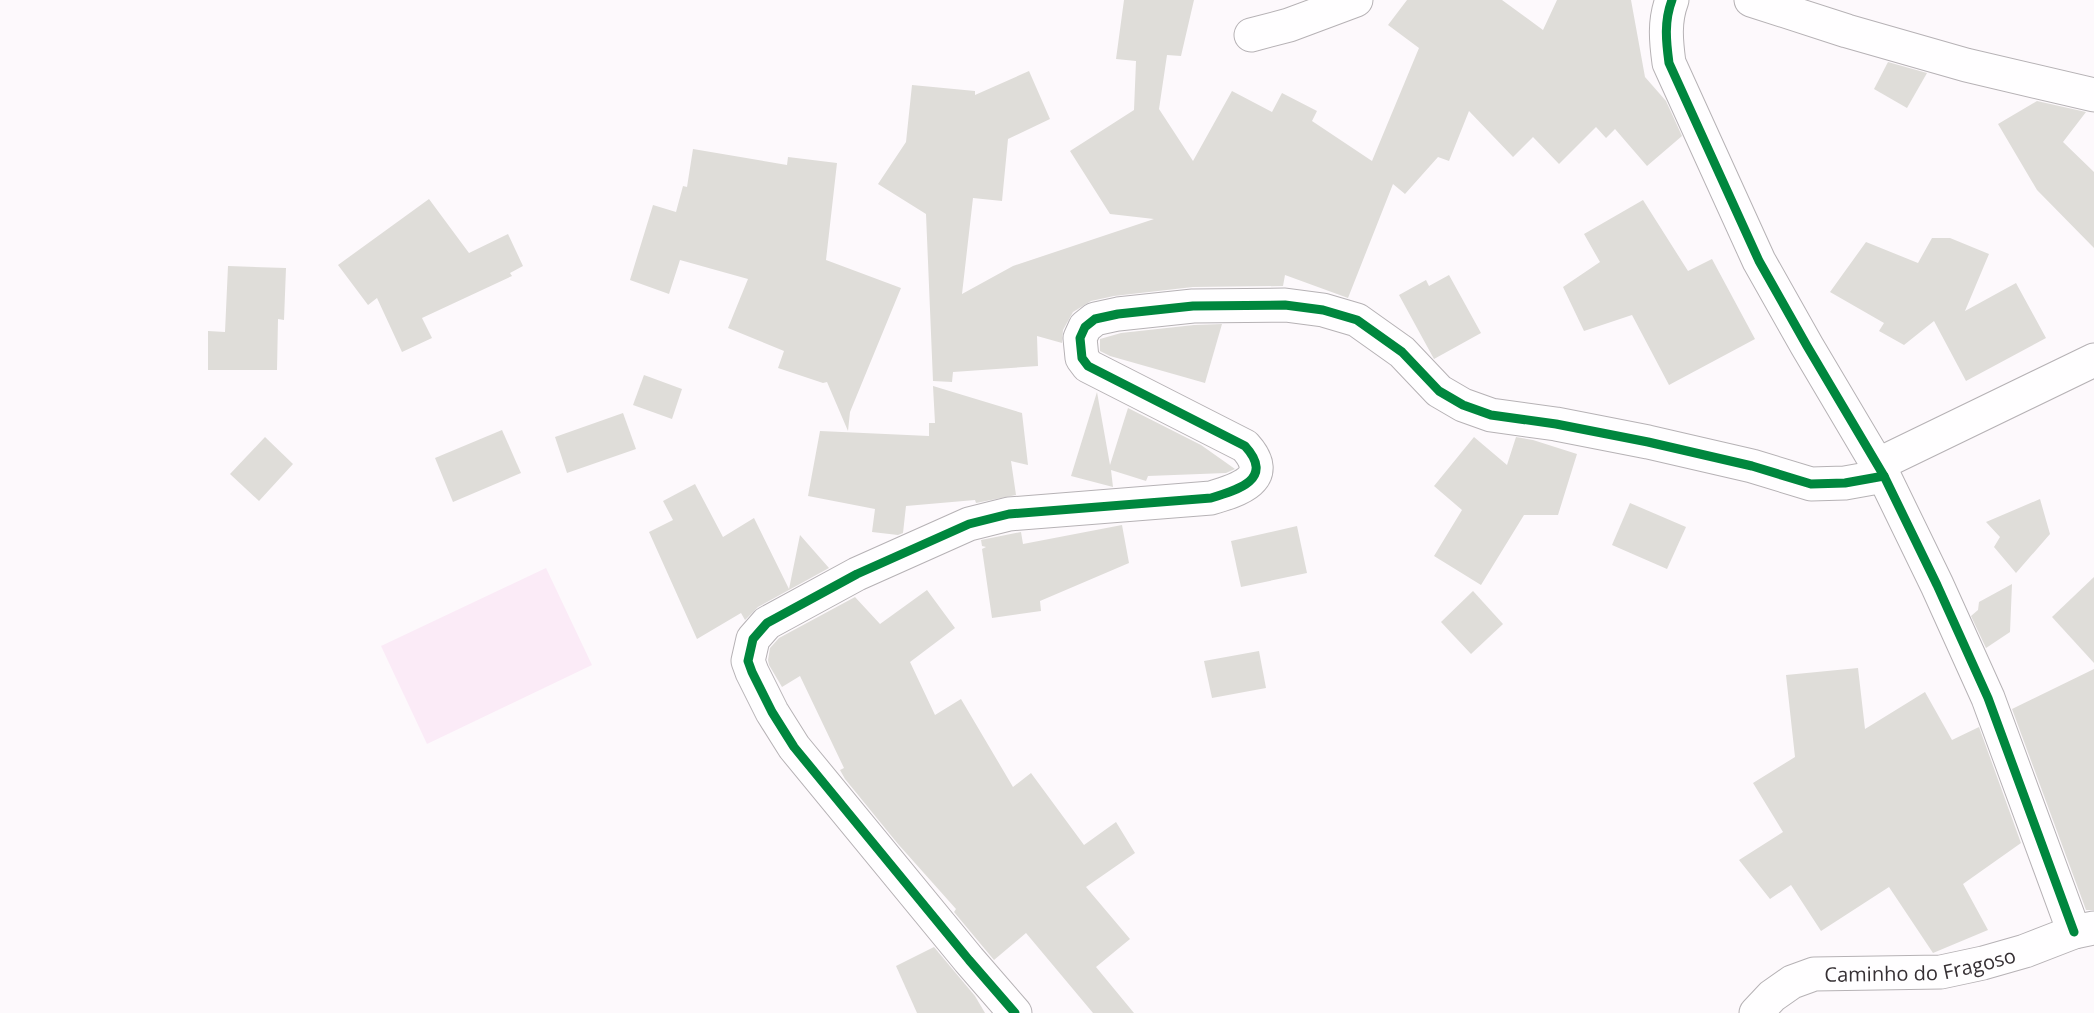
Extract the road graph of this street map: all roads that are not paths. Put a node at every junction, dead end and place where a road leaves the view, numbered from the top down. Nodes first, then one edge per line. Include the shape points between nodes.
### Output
1 (1356, 0) edge
2 (1672, 0) edge
3 (1751, 0) edge
4 (1251, 35) dead end
5 (2094, 95) edge
6 (2094, 360) edge
7 (1881, 470) junction
8 (2084, 930) edge
9 (1015, 1013) edge
10 (1756, 1013) edge

1 - 4 street via 1289,26
2 - 7 street via 1666,32 1669,63 1759,261
3 - 5 street via 1966,65
6 - 7 street
7 - 8 street via 1988,698
7 - 9 street via 1845,483 1811,484 1648,442 1491,415 1438,391 1402,352 1357,320 1323,310 1285,305 1193,306 1095,319 1080,338 1082,358 1088,366 1245,446 1257,464 1248,483 1211,498 1009,514 969,524 857,574 767,623 749,650 748,661 755,679 794,747
8 - 10 street, Caminho do Fragoso via 2025,951 1941,972 1814,974 1792,982

